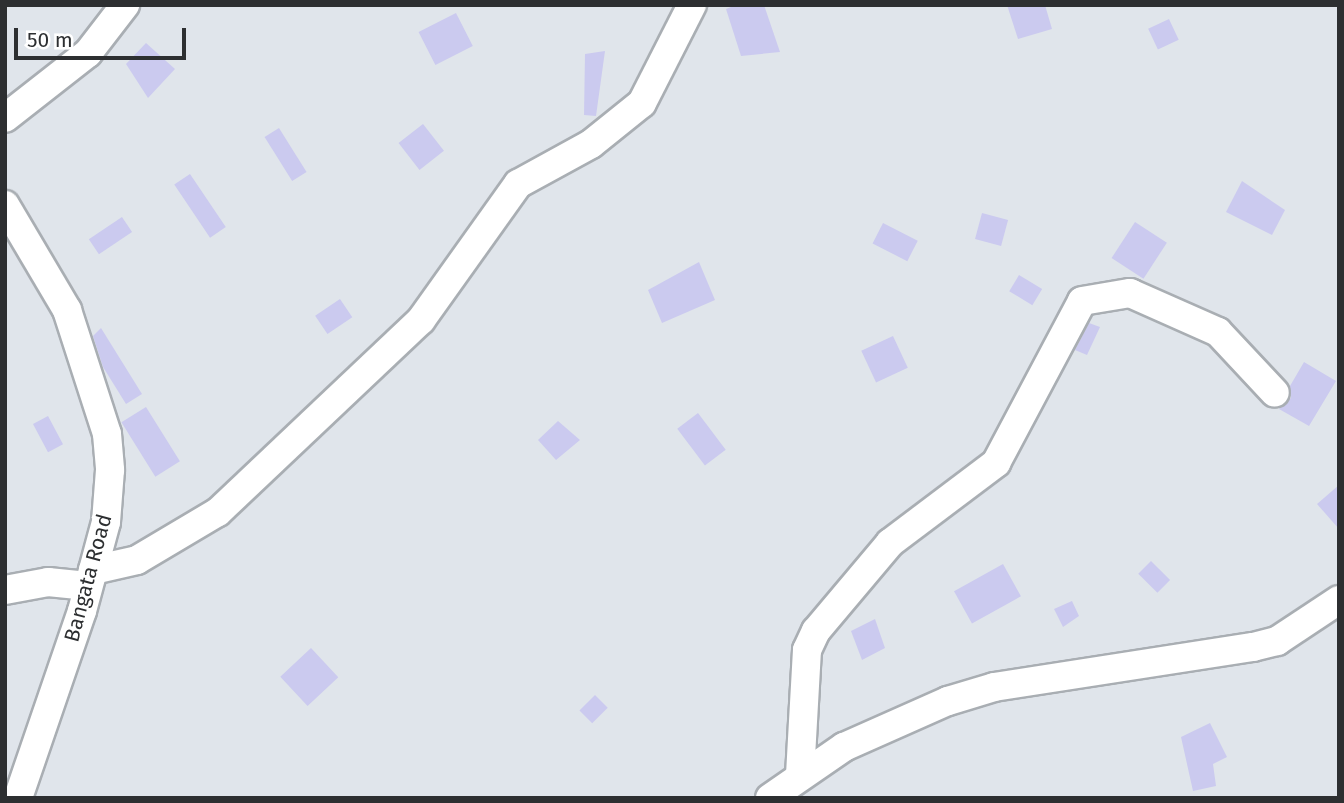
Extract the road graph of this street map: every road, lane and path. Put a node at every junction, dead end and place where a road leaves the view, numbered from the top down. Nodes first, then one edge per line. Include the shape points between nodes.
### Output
1 (125, 5) edge
2 (692, 5) edge
3 (5, 118) edge
4 (5, 205) edge
5 (1275, 393) dead end
6 (90, 578) junction
7 (5, 590) edge
8 (1339, 600) edge
9 (800, 775) junction
10 (18, 798) edge
11 (770, 798) edge

1 - 3 street via 88,53
2 - 6 street via 642,103 591,144 518,184 421,320 218,512 155,552
4 - 6 street, Bangata Road via 68,310 107,434 106,523
5 - 9 street via 1234,346 1206,326 1130,293 1083,301 996,464 890,543 816,631 807,650
6 - 7 street
6 - 10 street, Bangata Road
8 - 9 street via 1277,640 1253,647 994,687 947,701
9 - 11 street

